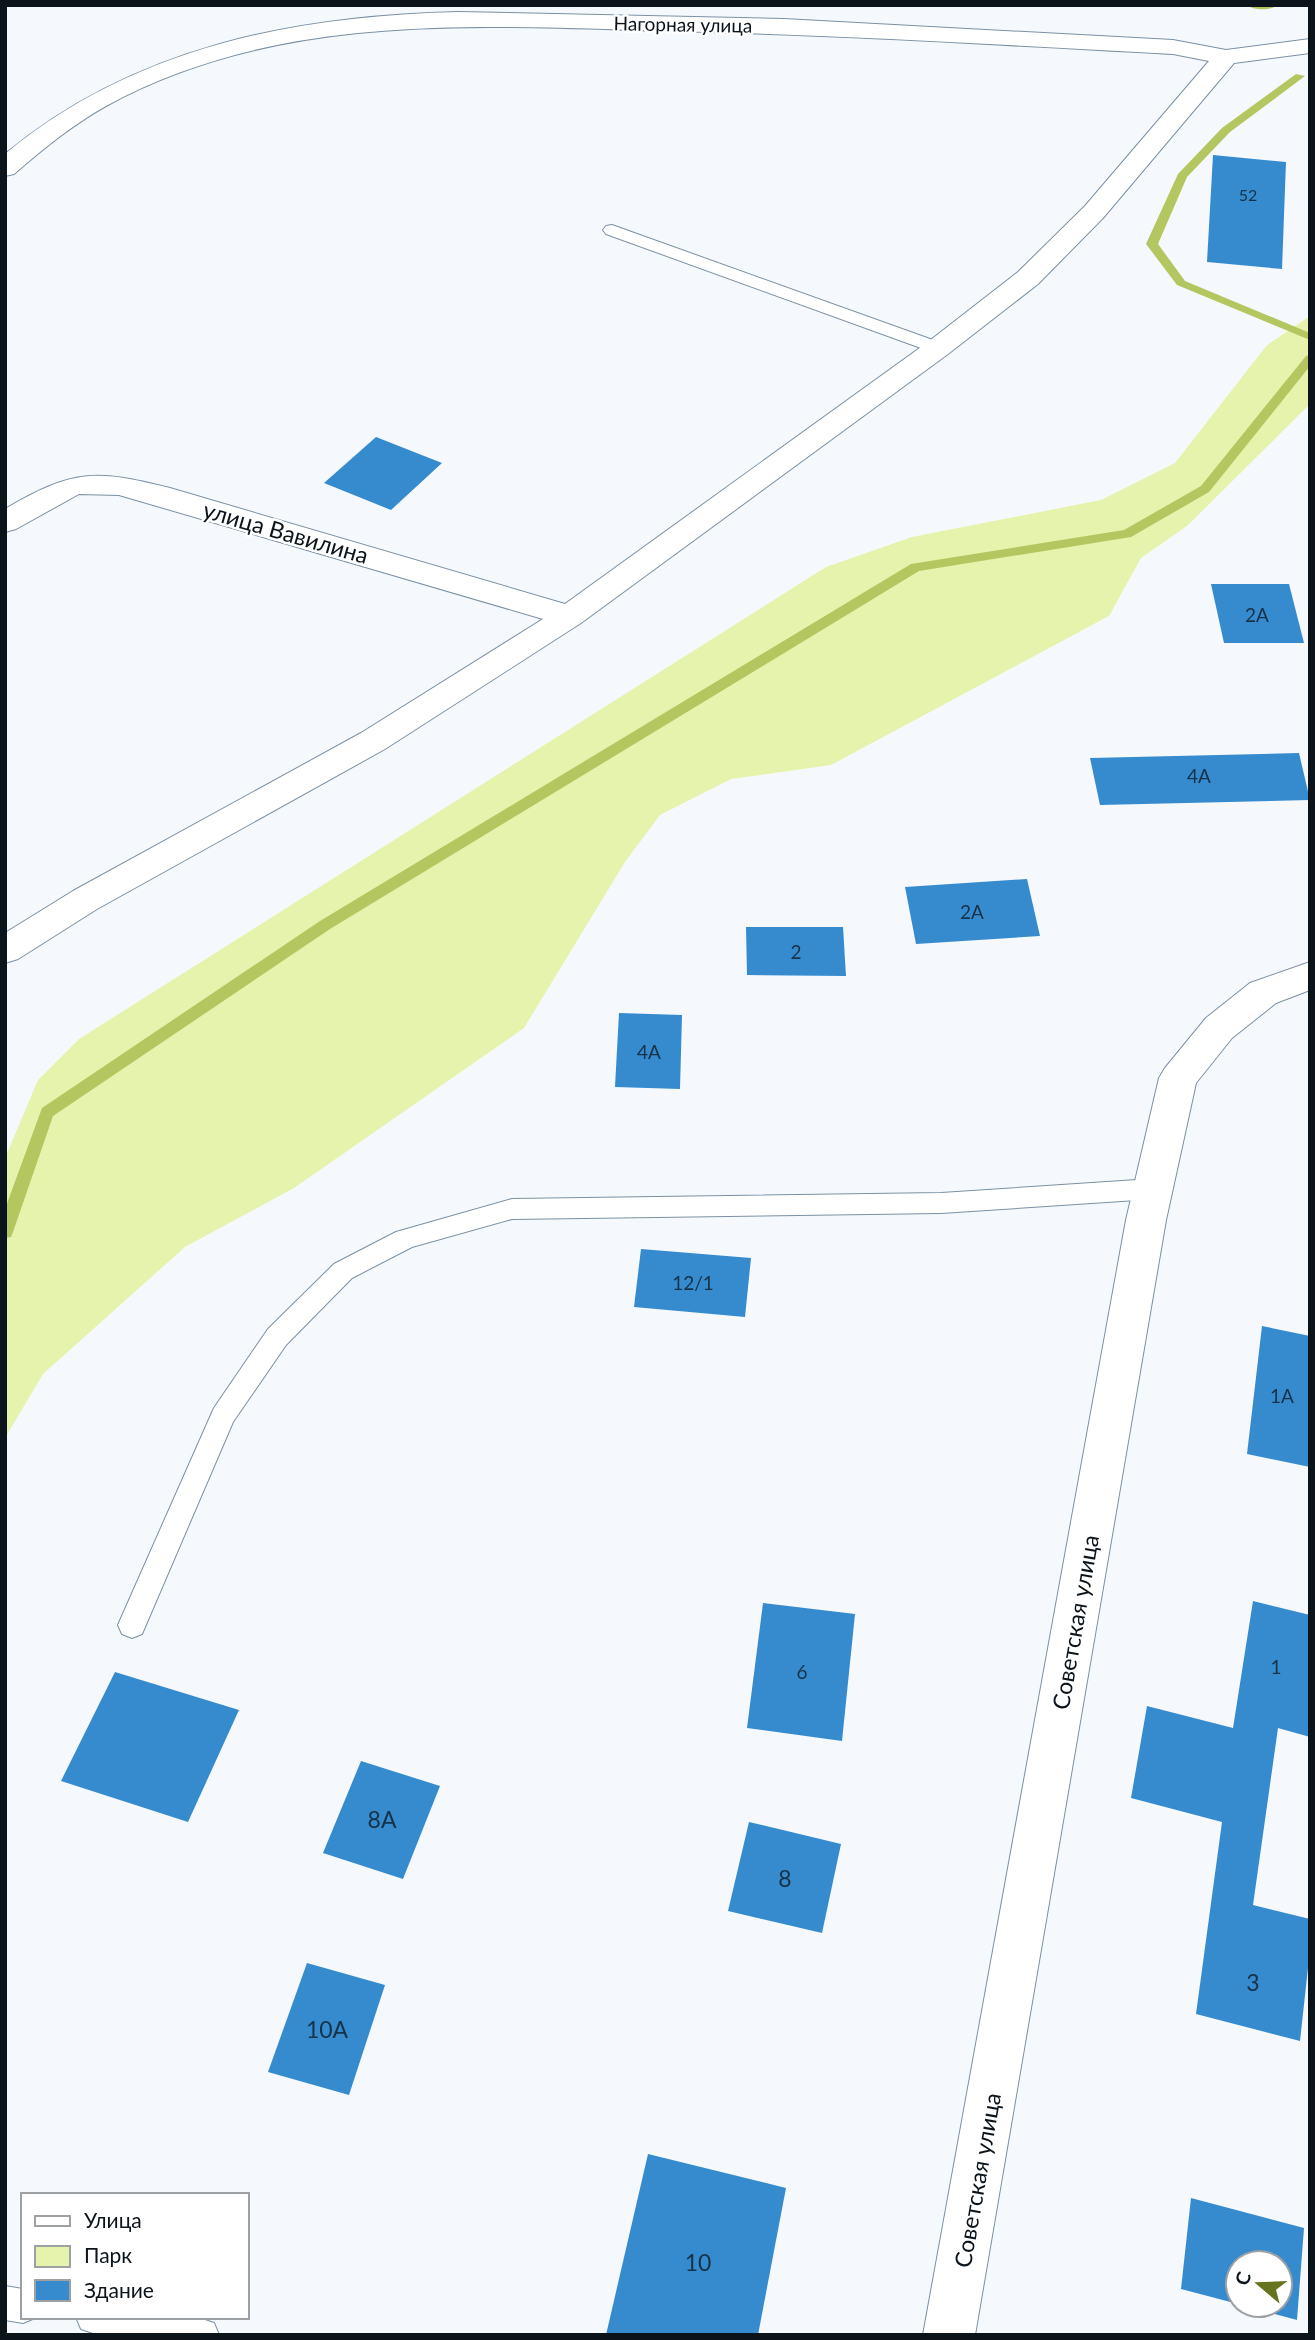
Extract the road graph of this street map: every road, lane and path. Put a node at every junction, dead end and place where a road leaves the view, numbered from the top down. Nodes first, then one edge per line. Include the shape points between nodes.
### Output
1 (1310, 46) edge
2 (1226, 57) junction
3 (5, 168) edge
4 (612, 230) dead end
5 (938, 348) junction
6 (5, 522) edge
7 (570, 616) junction
8 (5, 950) edge
9 (1310, 975) edge
10 (1152, 1189) junction
11 (132, 1625) dead end
12 (105, 2319) edge
13 (202, 2335) edge
14 (949, 2335) edge

1 - 2 street, Нагорная улица
2 - 3 street, Нагорная улица via 1173,47 734,25 430,20 336,27 231,48 142,78 81,110
2 - 5 street via 1094,212 1028,278
4 - 5 lane
5 - 7 street
6 - 7 street, улица Вавилина via 71,487 112,485
7 - 8 street via 373,741 85,900
9 - 10 street, Советская улица via 1264,993 1219,1028 1178,1078
10 - 11 lane via 941,1203 512,1209 405,1239 343,1271 277,1338 223,1416
10 - 14 street, Советская улица
12 - 13 lane

